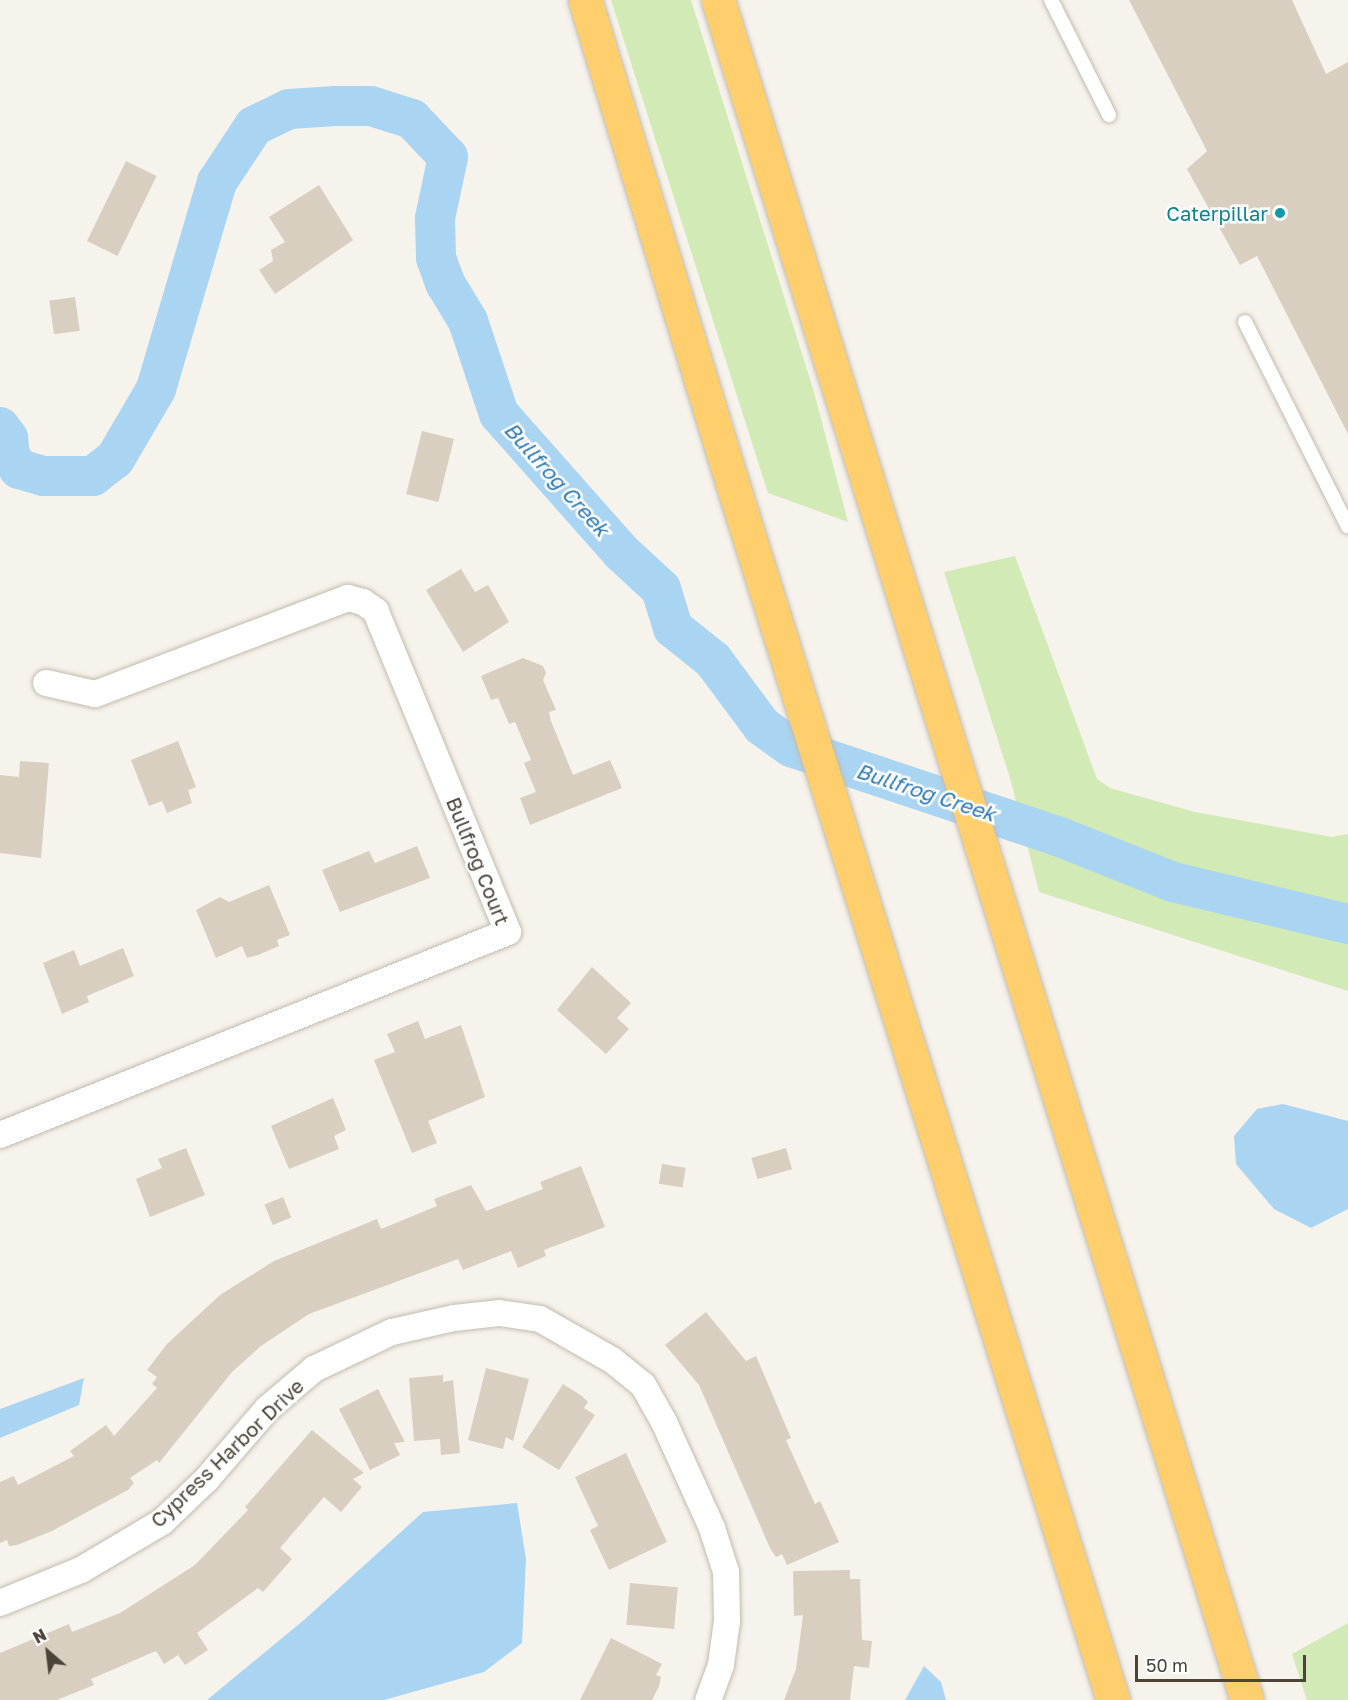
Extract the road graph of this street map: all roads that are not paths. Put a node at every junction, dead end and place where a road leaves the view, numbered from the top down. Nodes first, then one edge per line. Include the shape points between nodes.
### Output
1 (585, 0) edge
2 (718, 0) edge
3 (1051, 0) edge
4 (1109, 115) dead end
5 (1245, 322) dead end
6 (1348, 527) edge
7 (46, 683) dead end
8 (0, 1135) edge
9 (0, 1603) edge
10 (708, 1700) edge
11 (1113, 1700) edge
12 (1247, 1700) edge

1 - 11 highway
2 - 12 highway
3 - 4 lane
5 - 6 lane
7 - 8 street, Bullfrog Court via 95,694 348,598 363,602 376,610 508,932
9 - 10 street, Cypress Harbor Drive via 81,1570 162,1522 206,1480 267,1409 314,1369 392,1332 454,1317 499,1313 540,1319 612,1360 643,1385 664,1422 712,1528 726,1572 727,1621 721,1665

